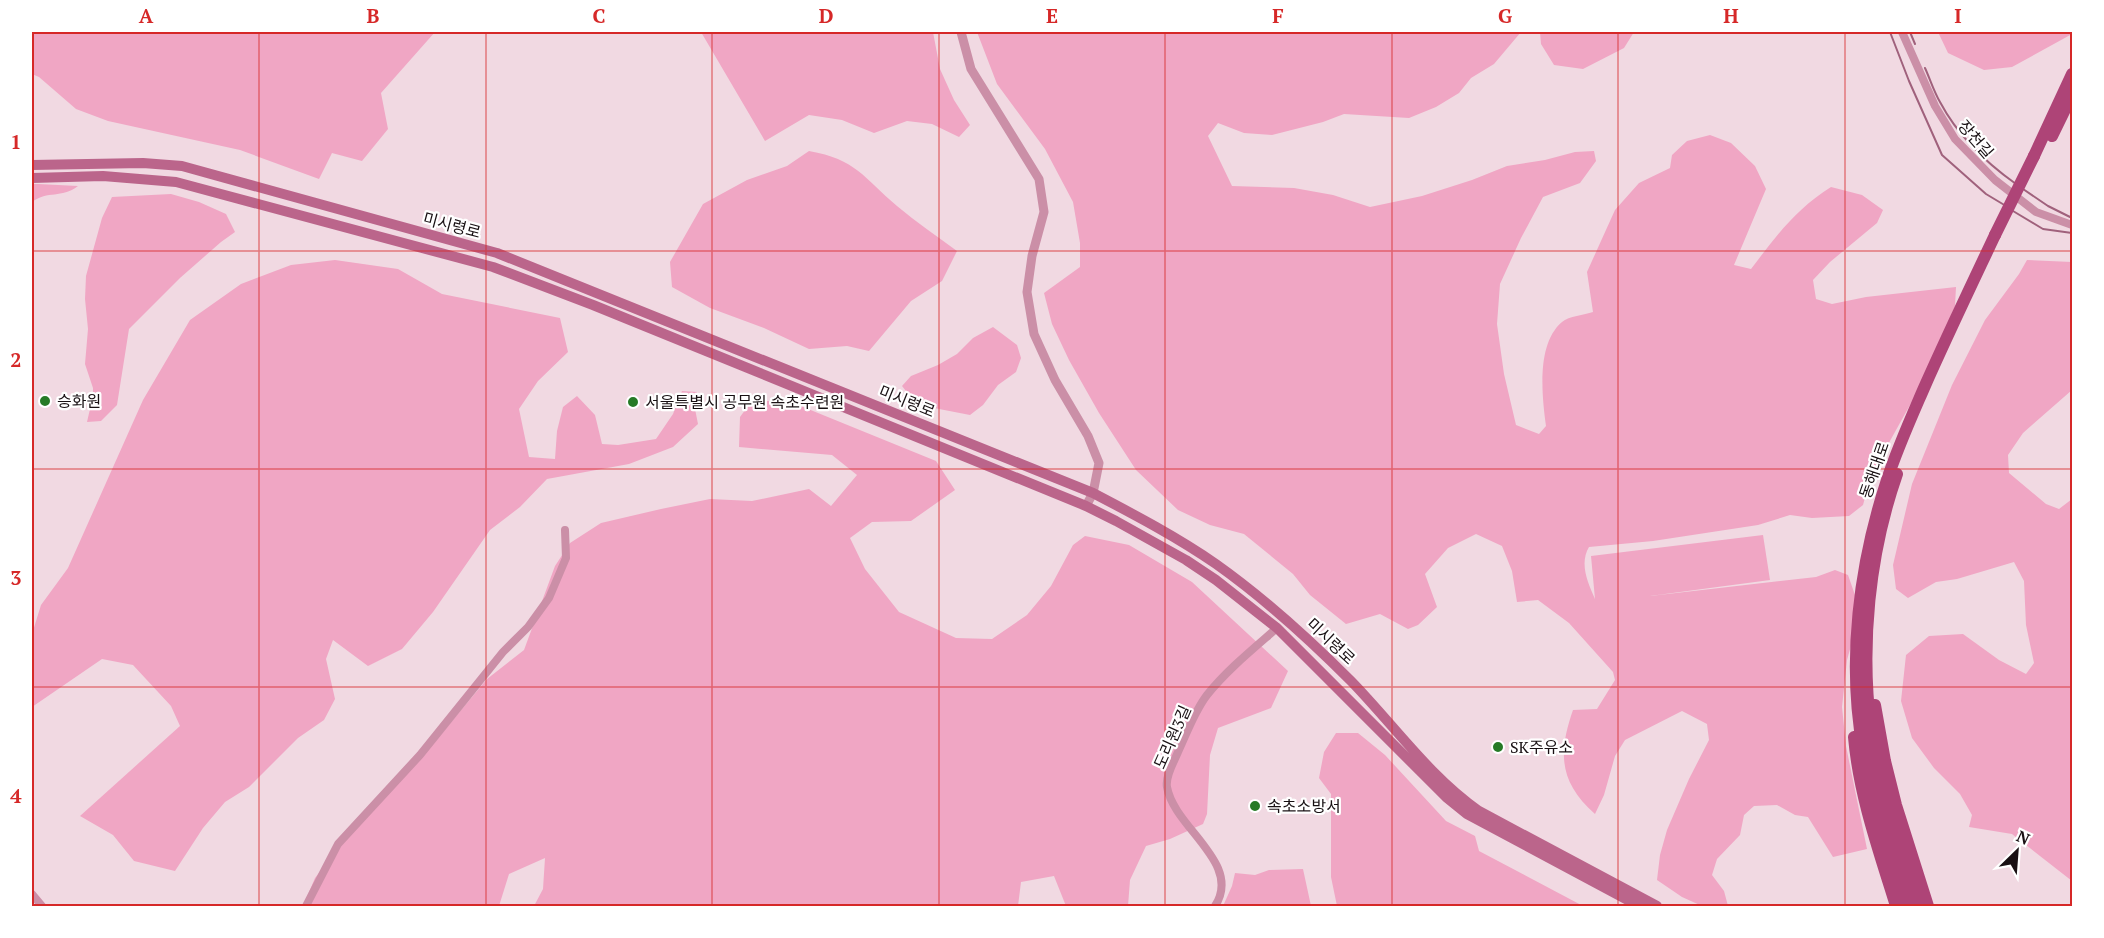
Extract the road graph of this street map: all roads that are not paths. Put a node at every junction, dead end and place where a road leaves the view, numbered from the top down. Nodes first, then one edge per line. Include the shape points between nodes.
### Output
1 (961, 32) edge
2 (1902, 32) edge
3 (2073, 74) edge
4 (2073, 95) edge
5 (2037, 158) junction
6 (32, 165) edge
7 (32, 178) edge
8 (2073, 225) edge
9 (1093, 493) junction
10 (1086, 506) junction
11 (565, 530) dead end
12 (1277, 628) junction
13 (1862, 677) junction
14 (32, 894) edge
15 (42, 906) edge
16 (306, 906) edge
17 (1215, 906) edge
18 (1639, 906) edge
19 (1657, 906) edge
20 (1896, 906) edge
21 (1908, 906) edge
22 (1918, 906) edge
23 (1928, 906) edge

1 - 9 street via 971,69 1039,179 1044,212 1027,292 1034,334 1099,464
2 - 8 street, 장천길 via 1935,106 1955,139 1995,180 2036,212
3 - 5 main road
4 - 5 main road
5 - 13 main road, 동해대로 via 1923,405 1894,481 1869,600
6 - 9 main road, 미시령로 via 182,166 497,253
7 - 10 main road, 미시령로 via 103,176 176,182 493,267
9 - 10 street
9 - 19 main road, 미시령로 via 1176,539 1251,591 1352,682 1463,800
10 - 12 main road, 미시령로 via 1186,560
11 - 16 street via 566,558 549,598 420,755 338,844
12 - 17 street, 도리원3길 via 1208,695 1184,738 1166,784 1176,812 1214,858 1221,873 1222,889
12 - 18 main road, 미시령로 via 1456,806 1480,823
13 - 20 main road via 1852,711 1856,762
13 - 21 main road, 동해대로 via 1863,748
13 - 22 main road, 동해대로 via 1876,762
13 - 23 main road via 1874,696 1896,805
14 - 15 street

